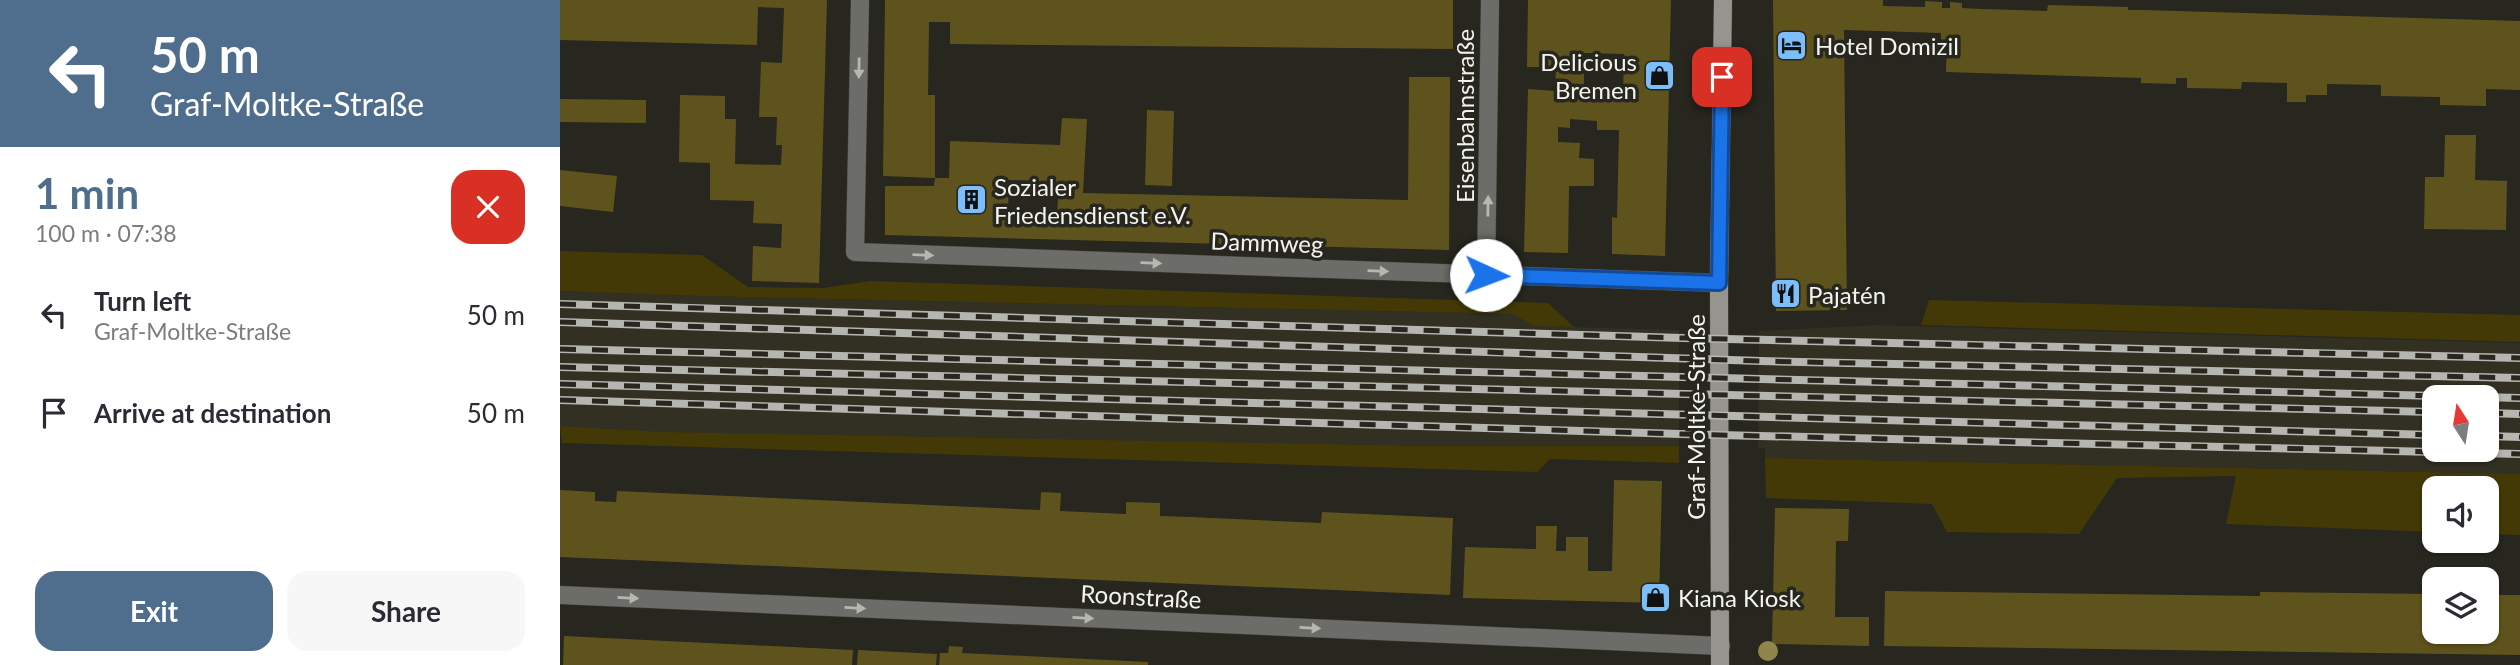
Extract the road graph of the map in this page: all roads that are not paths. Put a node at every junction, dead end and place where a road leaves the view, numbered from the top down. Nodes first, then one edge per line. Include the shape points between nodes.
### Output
1 (860, 0) edge
2 (1490, 0) edge
3 (1723, 0) edge
4 (1486, 275) junction
5 (1719, 283) junction
6 (560, 595) edge
7 (1721, 646) junction
8 (1720, 665) edge

1 -> 4 street, Dammweg via 855,252
4 -> 2 street, Eisenbahnstraße
3 - 5 main road, Graf-Moltke-Straße
4 - 5 street, Dammweg
5 - 7 main road, Graf-Moltke-Straße
6 -> 7 street, Roonstraße
7 - 8 main road, Graf-Moltke-Straße

